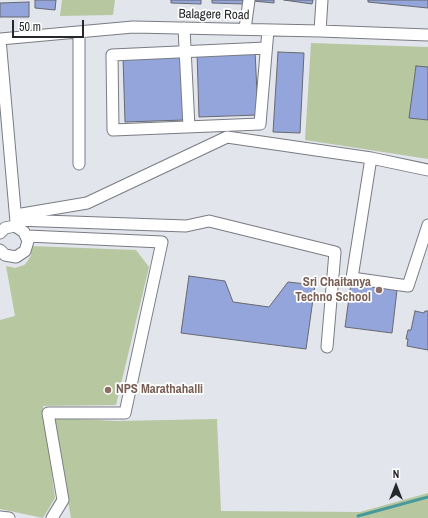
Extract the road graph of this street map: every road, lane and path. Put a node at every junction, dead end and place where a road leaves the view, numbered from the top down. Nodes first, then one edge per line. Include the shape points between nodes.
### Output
1 (249, 0) edge
2 (322, 0) edge
3 (184, 28) junction
4 (245, 29) junction
5 (268, 30) junction
6 (320, 31) junction
7 (79, 32) junction
8 (428, 34) edge
9 (0, 39) edge
10 (266, 48) junction
11 (186, 52) junction
12 (190, 127) junction
13 (372, 158) junction
14 (79, 164) dead end
15 (428, 170) edge
16 (16, 218) junction
17 (428, 225) edge
18 (0, 233) edge
19 (27, 236) junction
20 (0, 250) edge
21 (327, 347) dead end
22 (0, 517) edge
23 (10, 518) edge
24 (52, 518) edge

1 - 4 street
2 - 6 street
3 - 4 street, Balagere Road
3 - 7 street, Balagere Road via 132,27
3 - 11 street
4 - 5 street, Balagere Road
5 - 6 street, Balagere Road
5 - 10 street
6 - 8 street, Balagere Road
7 - 9 street, Balagere Road
7 - 14 street
9 - 16 street
10 - 11 street
10 - 12 street via 260,124
11 - 12 street
11 - 12 street via 112,55 113,130
13 - 15 street
13 - 16 street via 227,137 87,204
13 - 17 street via 352,278 408,286
16 - 18 street
16 - 19 street
16 - 21 street via 186,226 209,221 335,252
19 - 20 street via 27,247 21,255 10,257
19 - 24 street via 162,242 125,413 48,413 63,500
22 - 23 street

